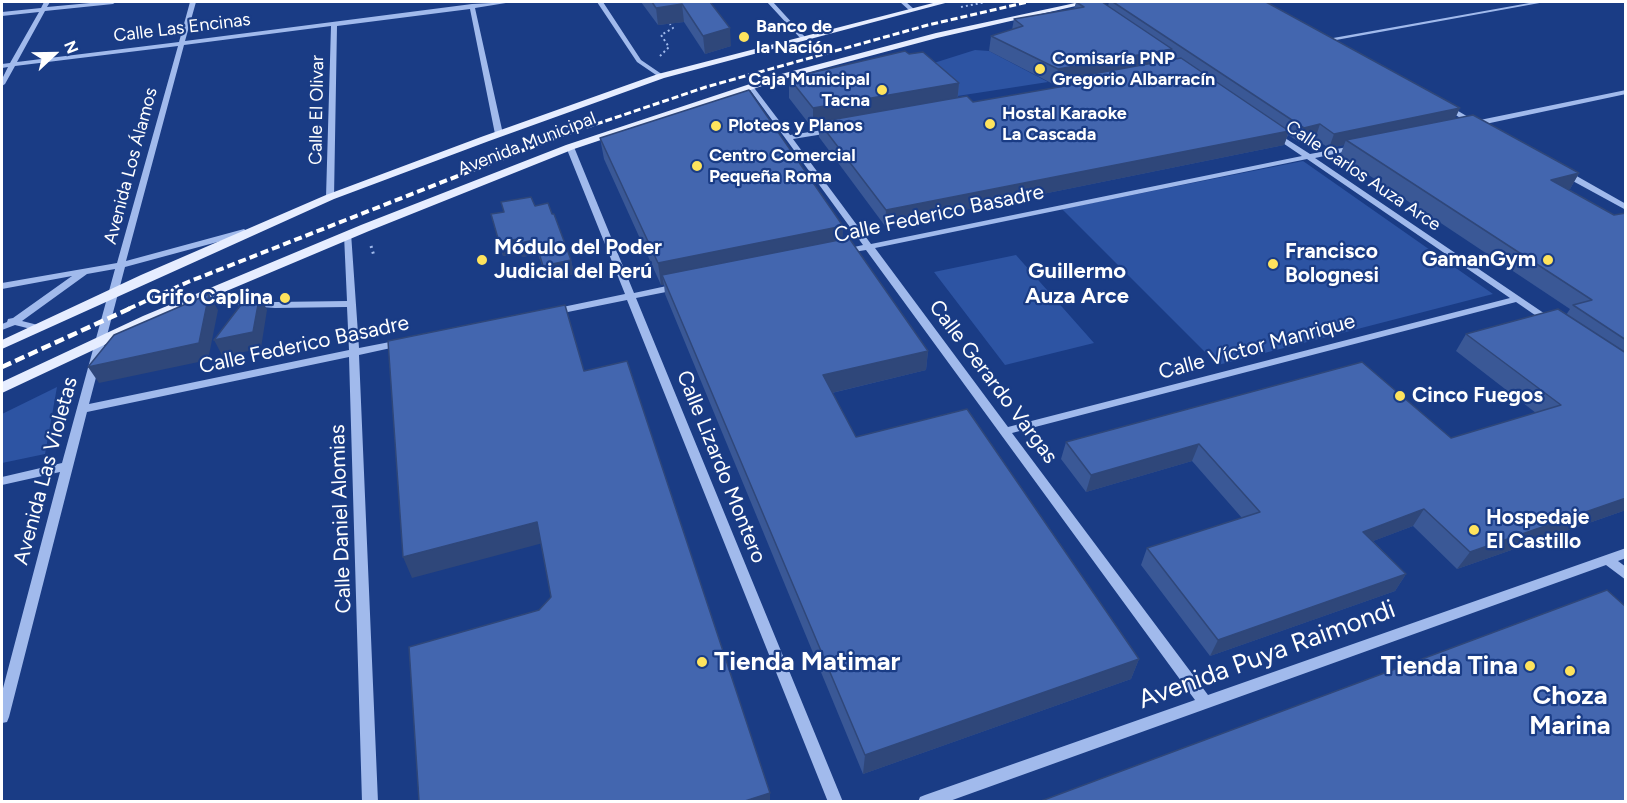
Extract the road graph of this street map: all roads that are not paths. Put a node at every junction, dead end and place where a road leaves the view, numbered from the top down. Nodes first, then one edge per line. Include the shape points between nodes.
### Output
1 (47, 2) edge
2 (113, 2) edge
3 (193, 2) edge
4 (493, 2) edge
5 (509, 2) edge
6 (600, 2) edge
7 (770, 2) edge
8 (903, 2) edge
9 (945, 2) edge
10 (1542, 2) edge
11 (1090, 5) edge
12 (472, 6) junction
13 (43, 10) junction
14 (912, 10) junction
15 (2, 14) edge
16 (334, 24) junction
17 (1316, 35) edge
18 (802, 38) junction
19 (1325, 40) junction
20 (182, 43) junction
21 (1335, 46) edge
22 (12, 64) junction
23 (2, 66) edge
24 (661, 76) junction
25 (2, 84) edge
26 (750, 86) junction
27 (1623, 94) edge
28 (1434, 101) edge
29 (1473, 123) junction
30 (1263, 124) edge
31 (1462, 125) edge
32 (846, 127) edge
33 (1484, 128) edge
34 (499, 134) junction
35 (789, 138) junction
36 (1368, 144) edge
37 (570, 147) junction
38 (1309, 156) junction
39 (1554, 168) edge
40 (330, 197) junction
41 (1626, 208) edge
42 (256, 229) junction
43 (348, 235) junction
44 (869, 247) junction
45 (835, 254) edge
46 (121, 265) junction
47 (86, 271) junction
48 (687, 285) edge
49 (2, 286) edge
50 (114, 293) junction
51 (630, 296) junction
52 (197, 299) junction
53 (1517, 299) junction
54 (352, 304) junction
55 (538, 315) edge
56 (2, 320) edge
57 (14, 322) junction
58 (1556, 326) edge
59 (2, 327) edge
60 (39, 328) junction
61 (101, 340) junction
62 (412, 341) edge
63 (2, 345) edge
64 (354, 353) junction
65 (2, 388) edge
66 (82, 409) junction
67 (1005, 431) junction
68 (67, 466) junction
69 (2, 481) edge
70 (1626, 553) edge
71 (1607, 559) junction
72 (1626, 575) edge
73 (1205, 702) junction
74 (2, 717) edge
75 (370, 801) edge
76 (836, 801) edge
77 (925, 801) edge

1 - 13 street
2 - 13 street
3 - 20 street, Avenida Los Álamos
4 - 5 street, Calle Las Encinas
4 - 12 street, Calle Las Encinas
6 - 24 street via 639,62
7 - 18 street
8 - 14 street
9 - 14 main road, Avenida Municipal
10 - 19 street
11 - 26 main road, Avenida Municipal via 936,36
12 - 16 street, Calle Las Encinas
12 - 34 street
13 - 15 street
13 - 22 street
14 - 18 main road, Avenida Municipal
16 - 20 street, Calle Las Encinas
16 - 40 street, Calle El Olivar
17 - 19 street
18 - 24 main road, Avenida Municipal
19 - 21 street
20 - 22 street, Calle Las Encinas
20 - 46 street, Avenida Los Álamos
22 - 23 street, Calle Las Encinas
22 - 25 street
24 - 34 main road, Avenida Municipal
26 - 35 street, Calle Gerardo Vargas
26 - 37 main road, Avenida Municipal
27 - 29 street
28 - 29 street
29 - 31 street
29 - 33 street
30 - 38 street, Calle Carlos Auza Arce
32 - 35 street
34 - 40 main road, Avenida Municipal
35 - 44 street, Calle Gerardo Vargas
36 - 38 street, Calle Federico Basadre
37 - 43 main road, Avenida Municipal
37 - 51 street, Calle Lizardo Montero
38 - 44 street, Calle Federico Basadre
38 - 53 street, Calle Carlos Auza Arce
39 - 41 street
40 - 42 main road, Avenida Municipal
42 - 46 street
42 - 50 main road, Avenida Municipal
43 - 52 main road, Avenida Municipal
43 - 54 street, Calle Daniel Alomias
44 - 45 street, Calle Federico Basadre
44 - 67 street, Calle Gerardo Vargas
46 - 47 street
46 - 50 street, Avenida Los Álamos
47 - 49 street
47 - 57 street
48 - 51 street
50 - 60 main road, Avenida Municipal
50 - 61 street, Avenida Los Álamos
51 - 55 street
51 - 76 street, Calle Lizardo Montero
52 - 54 street via 274,305
52 - 61 main road, Avenida Municipal
53 - 58 street, Calle Carlos Auza Arce
53 - 67 street, Calle Víctor Manrique
54 - 64 street, Calle Daniel Alomias
56 - 57 street
57 - 59 street
57 - 60 street
60 - 63 main road, Avenida Municipal
61 - 65 main road, Avenida Municipal
61 - 66 street, Avenida Las Violetas
62 - 64 street, Calle Federico Basadre
64 - 66 street, Calle Federico Basadre
64 - 75 street, Calle Daniel Alomias
66 - 68 street, Avenida Las Violetas
67 - 73 street, Calle Gerardo Vargas
68 - 69 street
68 - 74 street, Avenida Las Violetas
70 - 71 street, Avenida Puya Raimondi
71 - 72 street
71 - 73 street, Avenida Puya Raimondi
73 - 77 street, Avenida Puya Raimondi

